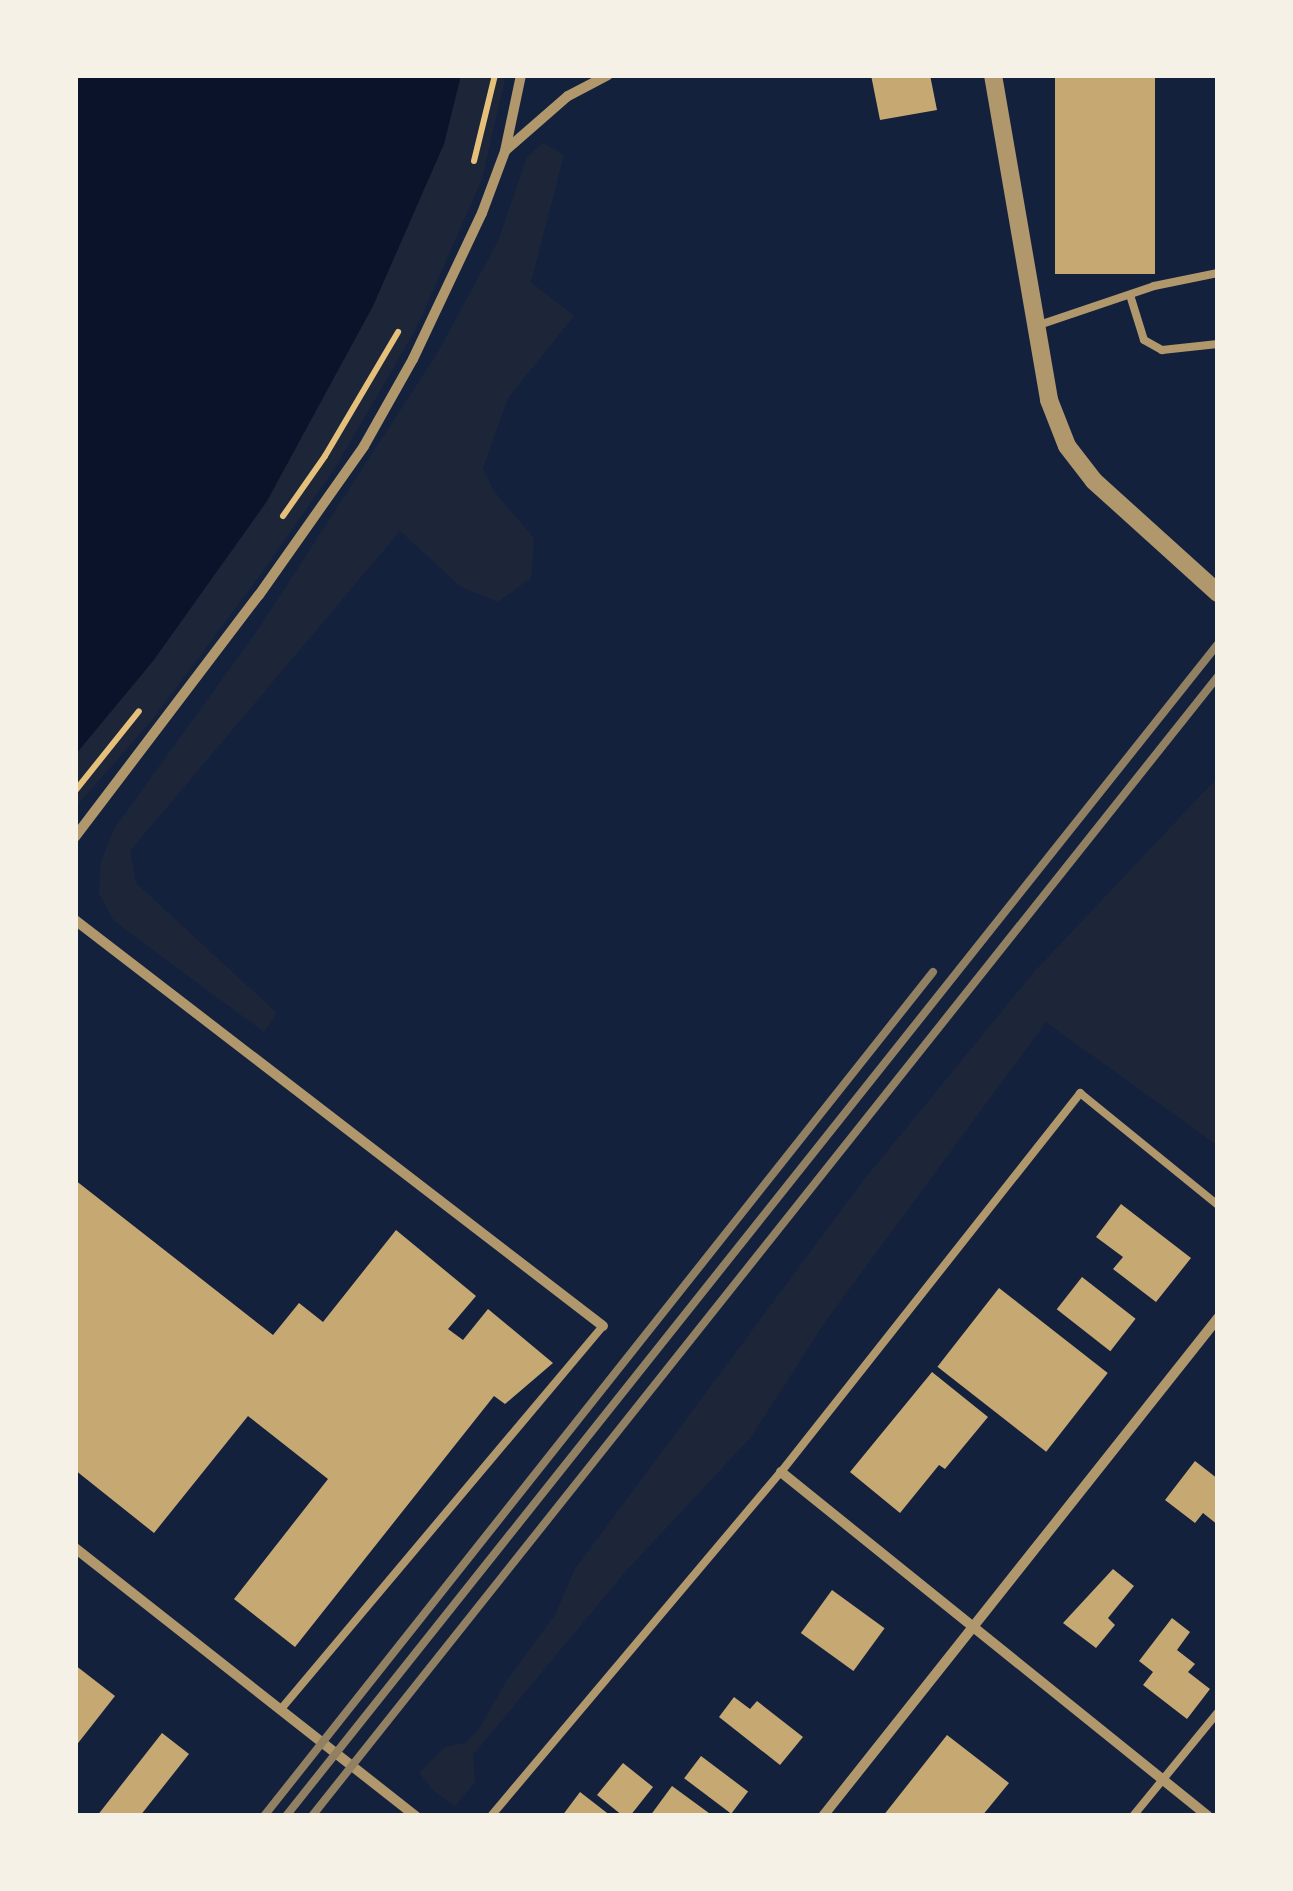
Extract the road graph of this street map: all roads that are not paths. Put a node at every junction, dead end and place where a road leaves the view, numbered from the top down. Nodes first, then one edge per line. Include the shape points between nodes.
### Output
1 (521, 75) edge
2 (608, 75) edge
3 (993, 75) edge
4 (505, 151) junction
5 (1218, 273) edge
6 (1130, 295) junction
7 (1035, 327) junction
8 (1218, 344) edge
9 (1218, 593) edge
10 (75, 837) edge
11 (75, 920) edge
12 (1218, 1205) edge
13 (1218, 1318) edge
14 (603, 1326) joint
15 (781, 1472) junction
16 (75, 1548) edge
17 (972, 1628) junction
18 (281, 1709) junction
19 (1218, 1712) edge
20 (1162, 1780) junction
21 (416, 1816) edge
22 (491, 1816) edge
23 (823, 1816) edge
24 (1133, 1816) edge
25 (1208, 1816) edge

1 - 4 street
2 - 4 street via 568,96
3 - 7 street
4 - 10 street via 450,284 364,446
5 - 6 lane
6 - 7 lane
6 - 8 lane via 1144,340 1162,350
7 - 9 street via 1066,446 1094,481
11 - 14 street
12 - 15 lane via 1080,1093
13 - 17 street
14 - 18 lane
15 - 17 street
15 - 22 lane
16 - 18 street
17 - 20 street
17 - 23 street
18 - 21 street
19 - 20 lane
20 - 24 lane
20 - 25 street

